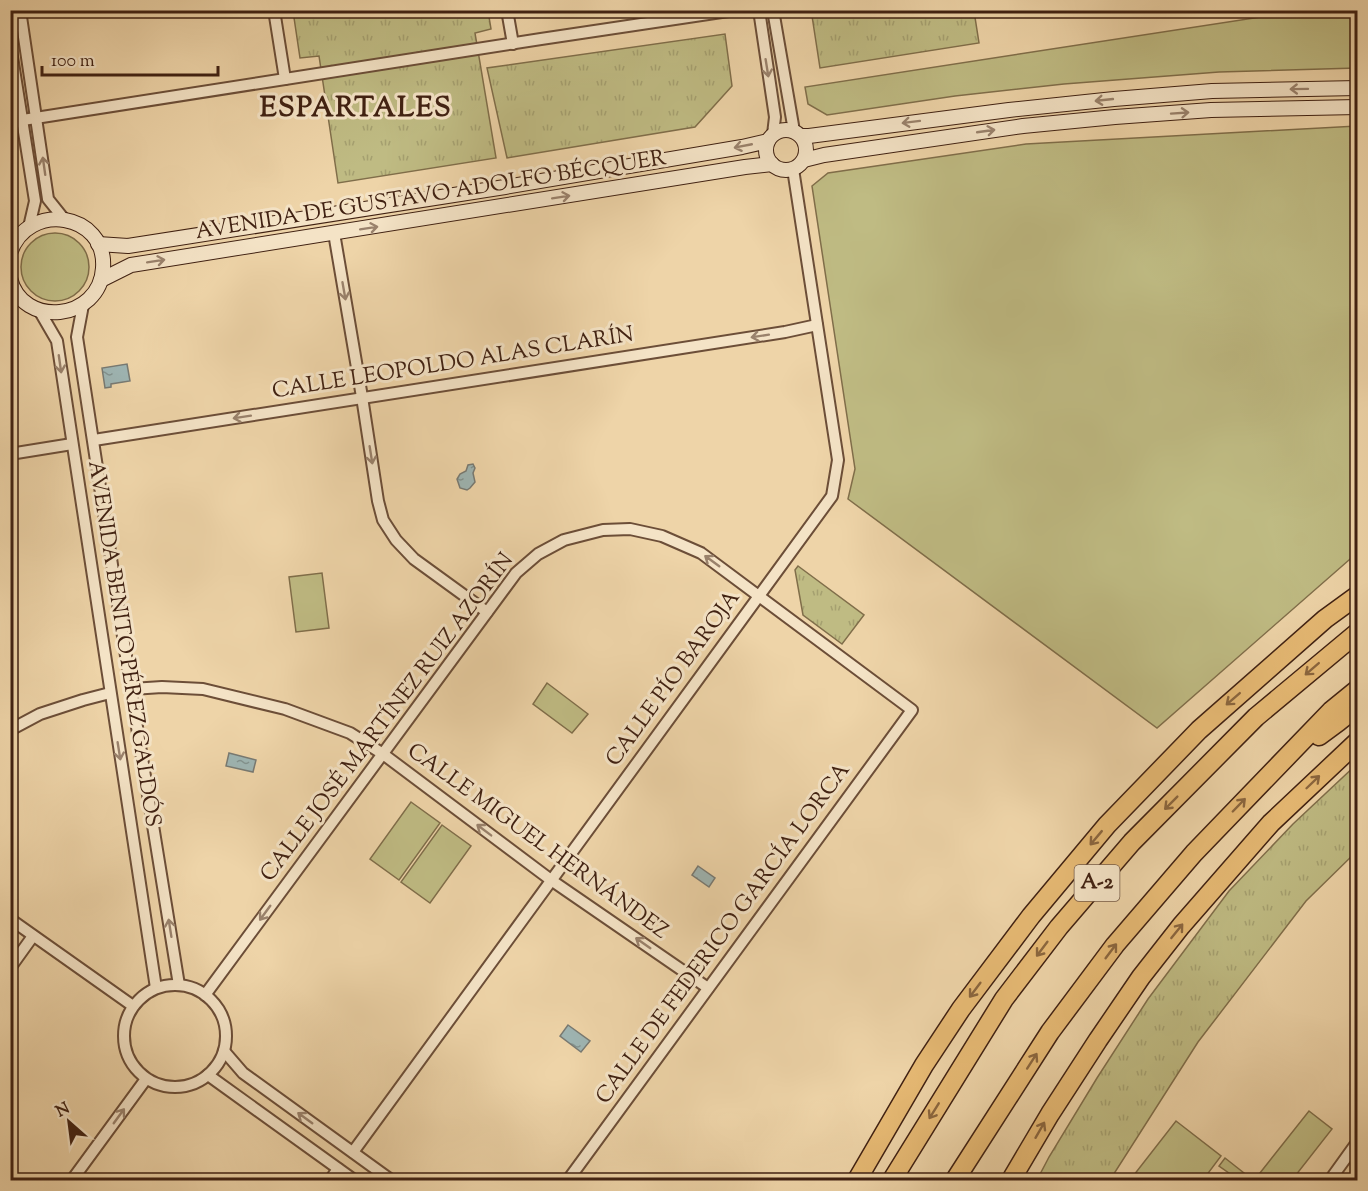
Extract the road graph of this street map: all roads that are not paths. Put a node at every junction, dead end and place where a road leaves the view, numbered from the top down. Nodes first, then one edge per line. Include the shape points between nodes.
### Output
1 (20, 10) edge
2 (274, 10) edge
3 (507, 10) edge
4 (735, 10) edge
5 (759, 10) edge
6 (774, 10) edge
7 (10, 44) edge
8 (513, 44) junction
9 (285, 80) junction
10 (1358, 88) edge
11 (1358, 107) edge
12 (36, 118) junction
13 (22, 120) junction
14 (10, 123) edge
15 (798, 133) junction
16 (771, 137) junction
17 (772, 164) junction
18 (798, 165) junction
19 (64, 219) junction
20 (29, 227) junction
21 (334, 233) junction
22 (98, 244) junction
23 (10, 253) edge
24 (101, 280) junction
25 (11, 282) edge
26 (83, 305) junction
27 (39, 310) junction
28 (817, 325) junction
29 (362, 398) junction
30 (94, 440) junction
31 (72, 444) junction
32 (10, 454) edge
33 (759, 595) junction
34 (1358, 595) edge
35 (487, 612) junction
36 (1358, 632) edge
37 (132, 689) junction
38 (1358, 689) edge
39 (110, 693) junction
40 (1358, 706) edge
41 (912, 710) joint
42 (10, 730) edge
43 (1358, 741) edge
44 (383, 753) junction
45 (1280, 763) junction
46 (551, 880) junction
47 (10, 918) edge
48 (33, 936) junction
49 (10, 968) edge
50 (179, 985) junction
51 (156, 988) junction
52 (708, 988) junction
53 (205, 995) junction
54 (133, 1006) junction
55 (224, 1051) junction
56 (208, 1075) junction
57 (146, 1079) junction
58 (913, 1083) junction
59 (1358, 1141) edge
60 (353, 1152) junction
61 (338, 1169) junction
62 (72, 1180) edge
63 (330, 1180) edge
64 (354, 1180) edge
65 (391, 1180) edge
66 (568, 1180) edge
67 (848, 1180) edge
68 (857, 1180) edge
69 (892, 1180) edge
70 (955, 1180) edge
71 (1011, 1180) edge
72 (1330, 1180) edge

1 - 12 street
2 - 9 street
3 - 8 street
4 - 8 street
5 -> 16 street via 775,117
6 - 15 street
7 - 13 street
8 - 9 street
9 - 12 street
10 -> 15 street via 1212,91 1009,110 809,136
18 -> 11 street via 824,155 1023,126 1211,110
12 - 13 street
19 -> 12 street via 48,199
13 - 14 street
13 - 20 street via 35,201
15 - 16 street via 780,130
15 - 18 street via 806,154
16 - 17 street via 766,153
16 -> 22 street, AVENIDA DE GUSTAVO ADOLFO BÉCQUER via 742,147 505,187 128,246
17 - 18 street via 785,170
21 -> 17 street, AVENIDA DE GUSTAVO ADOLFO BÉCQUER
18 - 28 street, CALLE PÍO BAROJA
19 - 20 street via 41,221
19 - 22 street via 86,229
20 - 23 street
24 -> 21 street, AVENIDA DE GUSTAVO ADOLFO BÉCQUER via 131,265
21 -> 29 street
22 - 24 street via 102,255
24 - 26 street via 94,295
25 - 27 street via 17,293
26 - 27 street via 68,312
26 - 30 street, AVENIDA BENITO PÉREZ GALDÓS via 77,337
27 -> 31 street, AVENIDA BENITO PÉREZ GALDÓS via 57,341
28 -> 29 street, CALLE LEOPOLDO ALAS CLARÍN
28 - 33 street, CALLE PÍO BAROJA via 838,460 832,496
29 -> 30 street, CALLE LEOPOLDO ALAS CLARÍN
29 -> 35 street via 383,520 414,559
30 - 37 street, AVENIDA BENITO PÉREZ GALDÓS
31 - 32 street
31 - 39 street, AVENIDA BENITO PÉREZ GALDÓS
33 -> 35 street, CALLE JOSÉ MARTÍNEZ RUIZ AZORÍN via 701,553 662,536 630,529 603,530 564,540 538,554 516,573
33 - 41 street, CALLE JOSÉ MARTÍNEZ RUIZ AZORÍN
33 - 46 street, CALLE PÍO BAROJA
34 -> 58 highway via 1325,619 1199,730 1107,825 961,1009
35 - 44 street, CALLE JOSÉ MARTÍNEZ RUIZ AZORÍN
36 -> 69 highway, A-2 via 1256,717 1132,842 1059,927 1004,999
37 - 44 street, CALLE MIGUEL HERNÁNDEZ via 203,689 285,709 350,733
50 -> 37 street, AVENIDA BENITO PÉREZ GALDÓS
38 - 45 highway, A-2
39 - 42 street via 40,714
39 -> 51 street, AVENIDA BENITO PÉREZ GALDÓS
40 - 45 highway
41 - 52 street, CALLE DE FEDERICO GARCÍA LORCA
71 -> 43 highway via 1098,1040 1180,926 1271,823
46 -> 44 street, CALLE MIGUEL HERNÁNDEZ
44 -> 53 street, CALLE JOSÉ MARTÍNEZ RUIZ AZORÍN
70 -> 45 highway, A-2 via 1050,1032 1115,945 1194,853
52 -> 46 street, CALLE MIGUEL HERNÁNDEZ
46 - 60 street, CALLE PÍO BAROJA
47 - 48 street
48 - 49 street
48 - 54 street
50 - 51 street
50 - 53 street
51 - 54 street
52 - 66 street, CALLE DE FEDERICO GARCÍA LORCA
53 - 55 street via 224,1023
54 - 57 street via 123,1036 126,1053
55 - 56 street
60 -> 55 street via 243,1073
56 - 57 street via 185,1086 168,1087
56 - 61 street
62 -> 57 street
58 - 67 highway via 892,1105
58 - 68 highway
59 - 72 street
60 - 65 street
61 - 63 street
61 - 64 street

